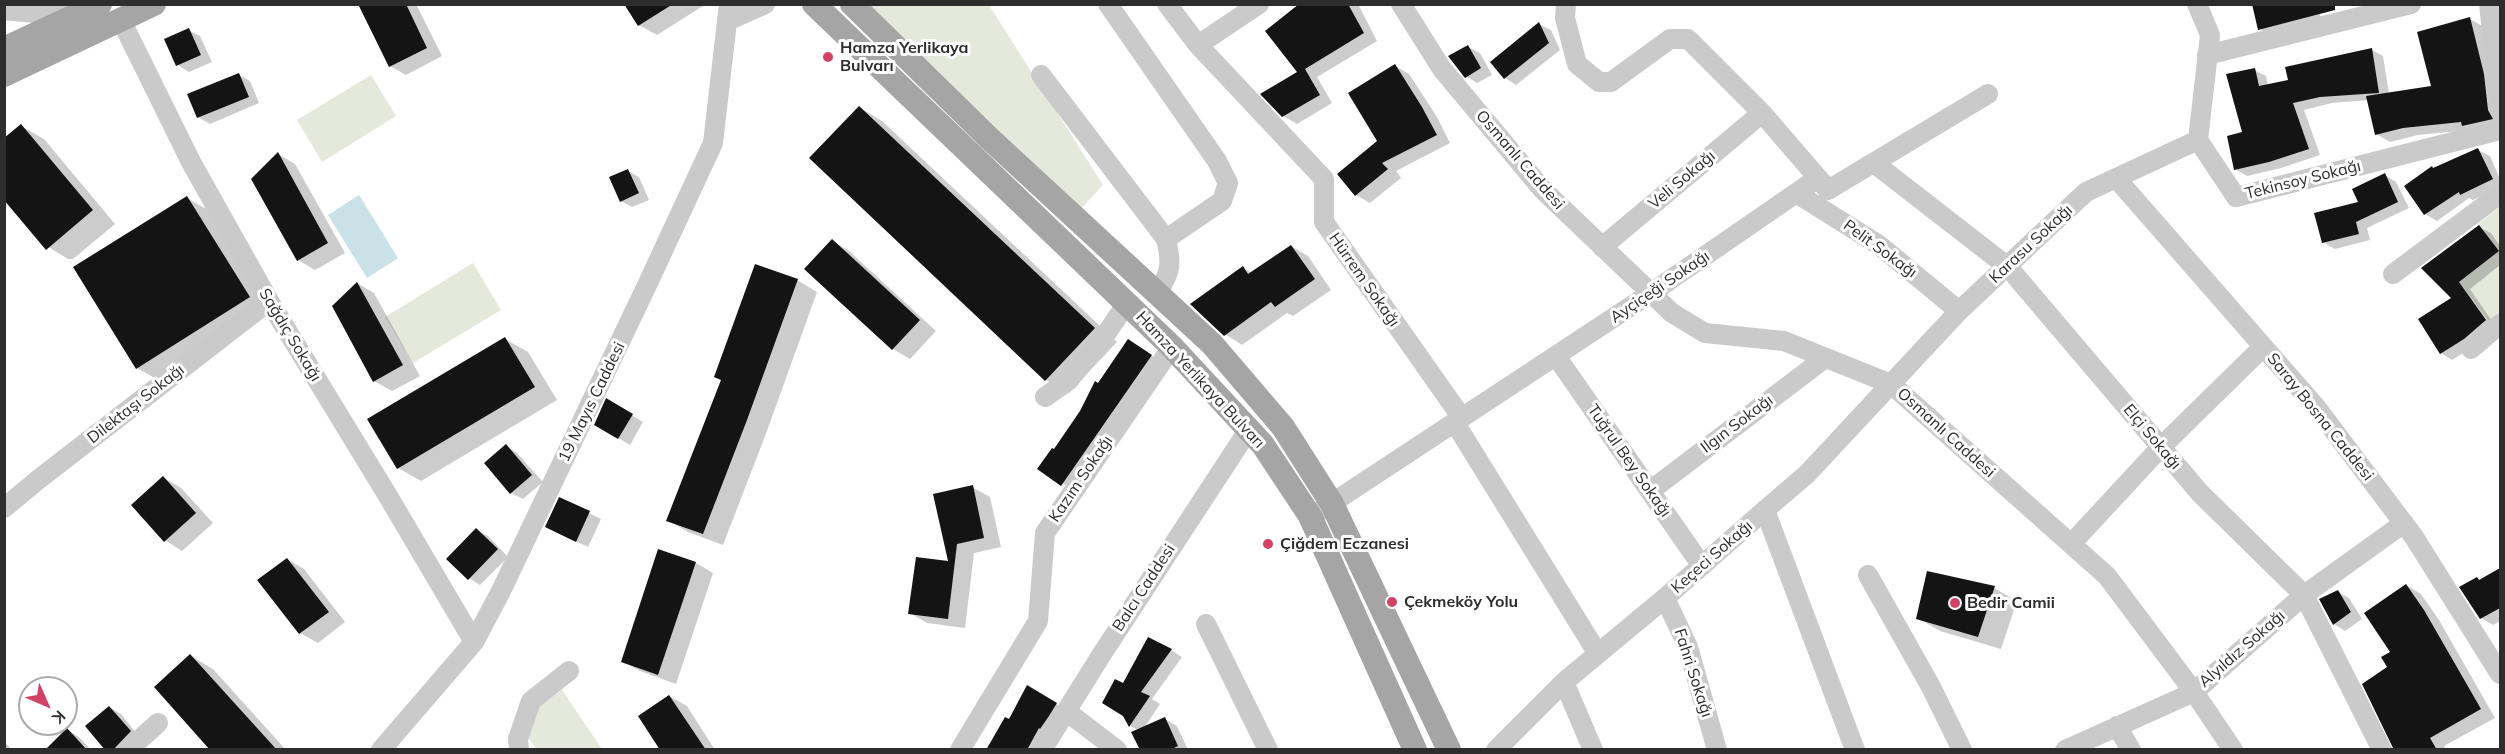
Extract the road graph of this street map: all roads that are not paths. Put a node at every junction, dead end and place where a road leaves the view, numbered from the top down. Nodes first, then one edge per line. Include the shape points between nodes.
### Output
1 (100, 4) edge
2 (154, 4) edge
3 (765, 4) edge
4 (814, 4) edge
5 (852, 4) edge
6 (1108, 4) edge
7 (1167, 4) edge
8 (1259, 4) edge
9 (1401, 4) edge
10 (1566, 4) edge
11 (2197, 4) edge
12 (2411, 4) edge
13 (2489, 4) edge
14 (4, 10) edge
15 (74, 11) edge
16 (728, 13) edge
17 (121, 20) junction
18 (1198, 45) junction
19 (4, 49) edge
20 (2207, 55) junction
21 (4, 75) edge
22 (1041, 75) dead end
23 (1988, 94) dead end
24 (2500, 109) edge
25 (1762, 113) junction
26 (2500, 130) edge
27 (2198, 140) junction
28 (1874, 163) junction
29 (1818, 178) junction
30 (2116, 178) junction
31 (1796, 193) junction
32 (2500, 194) edge
33 (1166, 239) junction
34 (1602, 247) junction
35 (2007, 267) junction
36 (2393, 274) dead end
37 (1158, 292) junction
38 (1651, 293) junction
39 (269, 302) junction
40 (1127, 303) junction
41 (1959, 311) junction
42 (2500, 324) edge
43 (1172, 347) junction
44 (2263, 347) junction
45 (2471, 349) dead end
46 (1556, 356) junction
47 (1825, 358) junction
48 (1891, 384) junction
49 (1045, 398) dead end
50 (1459, 421) junction
51 (1249, 429) junction
52 (2161, 447) junction
53 (1650, 491) junction
54 (1332, 504) junction
55 (4, 508) edge
56 (1765, 510) junction
57 (1310, 516) junction
58 (2404, 523) junction
59 (2071, 544) junction
60 (1702, 566) junction
61 (1868, 575) dead end
62 (2304, 595) junction
63 (1665, 598) junction
64 (1206, 624) dead end
65 (474, 642) junction
66 (1598, 654) junction
67 (569, 671) dead end
68 (2500, 674) edge
69 (1564, 682) junction
70 (2194, 692) junction
71 (1066, 711) junction
72 (158, 723) dead end
73 (2107, 737) edge
74 (1446, 742) edge
75 (1412, 749) edge
76 (128, 750) edge
77 (381, 750) edge
78 (519, 750) edge
79 (960, 750) edge
80 (1042, 750) edge
81 (1117, 750) edge
82 (1268, 750) edge
83 (1496, 750) edge
84 (1593, 750) edge
85 (1717, 750) edge
86 (1855, 750) edge
87 (1962, 750) edge
88 (2066, 750) edge
89 (2131, 750) edge
90 (2233, 750) edge
91 (2382, 750) edge

1 - 15 main road
2 - 17 main road
3 - 16 street
4 - 40 main road, Hamza Yerlikaya Bulvarı
5 - 37 main road, Hamza Yerlikaya Bulvarı via 990,139
6 - 33 street via 1217,161 1228,183 1222,201
7 - 18 street, Hürrem Sokağı
8 - 18 street
9 - 34 street, Osmanlı Caddesi via 1442,69 1543,190
10 - 25 street via 1565,18 1577,64 1599,82 1611,82 1670,39 1689,39
11 - 20 street via 2210,35
12 - 20 street
13 - 24 street
14 - 15 street
15 - 19 main road
16 - 65 street, 19 Mayıs Caddesi via 713,143
17 - 21 main road
17 - 39 street, Sağdıç Sokağı via 191,162
18 - 50 street, Hürrem Sokağı via 1324,179 1324,222
20 - 27 street
22 - 33 street
23 - 28 street
25 - 29 street
25 - 34 street, Veli Sokağı
26 - 27 street, Tekinsoy Sokağı via 2236,197
27 - 30 street, Karasu Sokağı
28 - 29 street via 1828,190
28 - 35 street, Elçi Sokağı
29 - 31 street, Ayçiçeği Sokağı
30 - 35 street, Karasu Sokağı via 2086,192
30 - 44 street, Saray Bosna Caddesi
31 - 38 street, Ayçiçeği Sokağı
31 - 41 street, Pelit Sokağı via 1879,245
32 - 36 street
33 - 37 street via 1169,273
34 - 38 street, Osmanlı Caddesi
35 - 41 street, Karasu Sokağı
35 - 52 street, Elçi Sokağı
37 - 54 main road, Hamza Yerlikaya Bulvarı via 1238,371 1283,427
38 - 46 street, Ayçiçeği Sokağı
38 - 47 street, Osmanlı Caddesi via 1672,313 1705,333 1784,341
39 - 55 street, Dilektaşı Sokağı
39 - 65 street, Sağdıç Sokağı
40 - 43 main road, Hamza Yerlikaya Bulvarı
40 - 49 street via 1069,380
41 - 48 street, Karasu Sokağı
42 - 45 street
43 - 51 main road, Hamza Yerlikaya Bulvarı
43 - 79 street, Kazım Sokağı via 1044,533 1038,621
44 - 52 street
44 - 58 street, Saray Bosna Caddesi via 2316,407
46 - 50 street, Ayçiçeği Sokağı
46 - 53 street, Tuğrul Bey Sokağı
47 - 48 street, Osmanlı Caddesi
47 - 53 street, Ilgın Sokağı
48 - 56 street, Karasu Sokağı via 1807,474
48 - 59 street, Osmanlı Caddesi
50 - 54 street, Ayçiçeği Sokağı
50 - 66 street, Hürrem Sokağı
51 - 57 main road, Hamza Yerlikaya Bulvarı
51 - 71 street, Balcı Caddesi
52 - 59 street
52 - 62 street, Elçi Sokağı via 2200,493
53 - 60 street, Tuğrul Bey Sokağı
54 - 57 street, Ayçiçeği Sokağı
54 - 74 main road, Hamza Yerlikaya Bulvarı
56 - 60 street, Keçeci Sokağı
56 - 86 street, Keçeci Sokağı
57 - 75 main road, Hamza Yerlikaya Bulvarı
58 - 62 street, Alyıldız Sokağı
58 - 68 street, Saray Bosna Caddesi
59 - 70 street, Osmanlı Caddesi via 2107,576
60 - 63 street, Keçeci Sokağı
61 - 87 street
62 - 70 street, Alyıldız Sokağı
62 - 91 street, Elçi Sokağı
63 - 66 street, Keçeci Sokağı
63 - 85 street, Fahri Sokağı via 1688,647
64 - 82 street
65 - 77 street, 19 Mayıs Caddesi
66 - 69 street, Keçeci Sokağı
67 - 78 street via 531,701 518,739
69 - 83 street, Keçeci Sokağı
69 - 84 street
70 - 73 street, Alyıldız Sokağı
70 - 90 street, Osmanlı Caddesi
71 - 80 street, Balcı Caddesi
71 - 81 street
72 - 76 street
73 - 88 street, Alyıldız Sokağı
73 - 89 street
74 - 75 street

